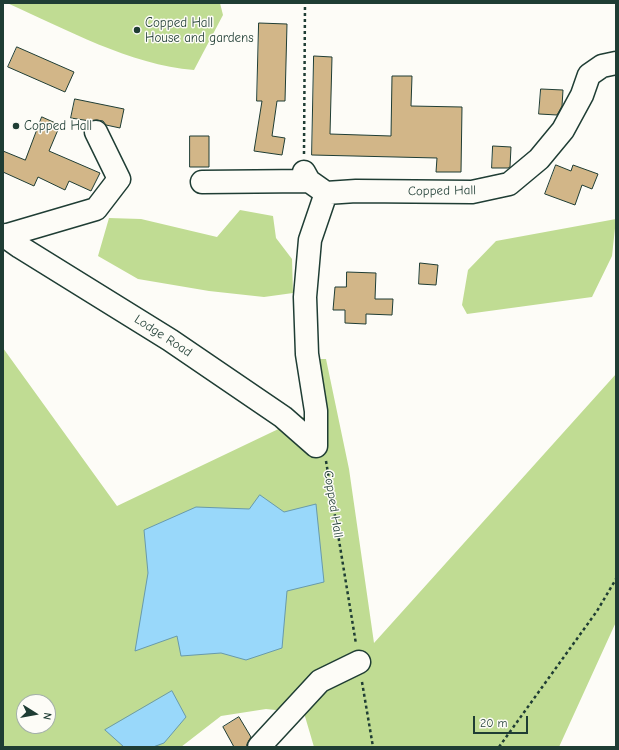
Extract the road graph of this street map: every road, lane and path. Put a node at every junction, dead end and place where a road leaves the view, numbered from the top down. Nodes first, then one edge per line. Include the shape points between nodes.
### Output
1 (305, 3) edge
2 (616, 63) edge
3 (96, 132) dead end
4 (202, 182) dead end
5 (313, 182) junction
6 (4, 236) edge
7 (316, 446) junction
8 (616, 579) edge
9 (359, 662) junction
10 (259, 747) edge
11 (373, 747) edge
12 (499, 747) edge

1 - 5 path
2 - 5 lane, Copped Hall via 602,66 589,75 582,95 563,130 539,159 509,184 472,192 356,191
3 - 6 lane via 120,179 96,209
4 - 5 lane, Copped Hall
5 - 7 lane via 306,298 308,354 316,411
6 - 7 lane, Lodge Road via 170,340 283,416
7 - 9 path, Copped Hall via 326,460
8 - 12 path via 597,611
9 - 10 lane via 320,681
9 - 11 path, Copped Hall

